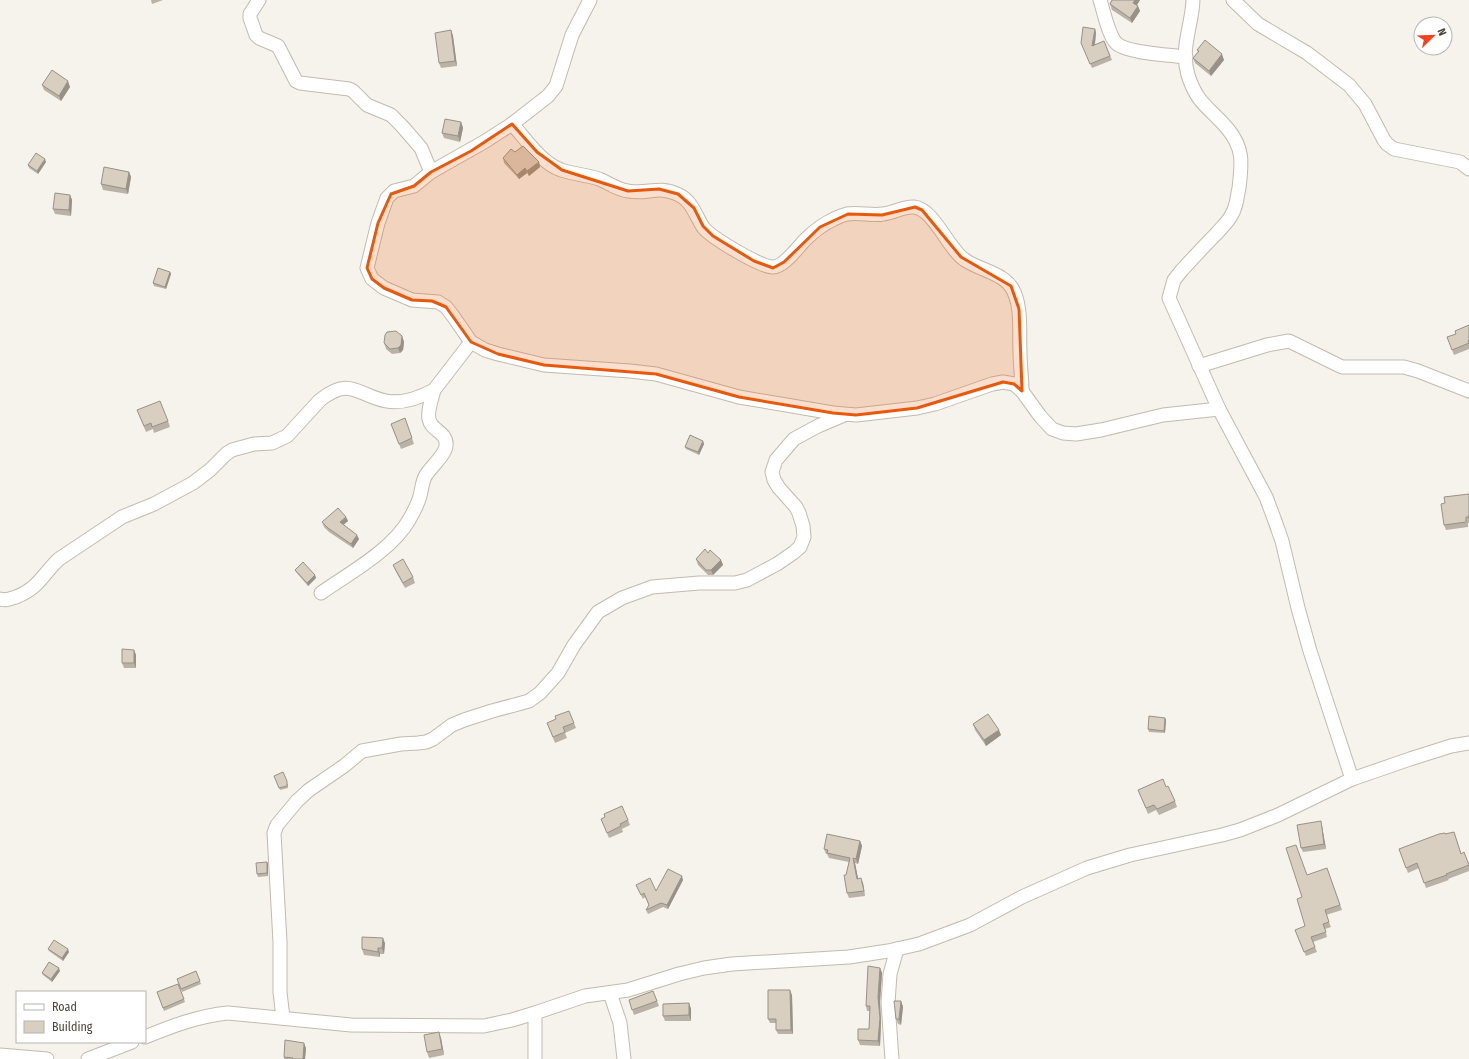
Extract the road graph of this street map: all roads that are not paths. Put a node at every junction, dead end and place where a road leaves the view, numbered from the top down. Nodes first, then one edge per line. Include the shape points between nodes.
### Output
1 (259, 0) edge
2 (590, 0) edge
3 (1100, 0) edge
4 (1193, 0) edge
5 (1233, 0) edge
6 (1186, 56) junction
7 (512, 124) junction
8 (1469, 169) edge
9 (431, 172) junction
10 (471, 342) junction
11 (1199, 366) junction
12 (434, 390) junction
13 (1022, 391) junction
14 (1469, 391) edge
15 (1219, 409) junction
16 (846, 414) junction
17 (320, 593) dead end
18 (0, 599) edge
19 (1469, 743) edge
20 (1352, 779) junction
21 (897, 949) junction
22 (610, 993) junction
23 (535, 1013) junction
24 (283, 1018) junction
25 (146, 1037) edge
26 (129, 1043) edge
27 (0, 1055) edge
28 (47, 1059) edge
29 (88, 1059) edge
30 (535, 1059) edge
31 (624, 1059) edge
32 (892, 1059) edge

1 - 9 street via 250,14 256,35 278,46 296,81 349,88 370,108 391,115 421,148
2 - 7 street via 572,35 556,86 548,96
3 - 6 street via 1111,36 1120,46 1137,51
4 - 6 street via 1186,38
5 - 8 street via 1258,24 1312,56 1349,86 1366,104 1387,144 1399,150 1460,162
6 - 11 street via 1194,92 1200,102 1235,139 1242,163 1233,213 1182,270 1170,290 1171,305
7 - 9 street via 471,151
7 - 13 street via 537,152 562,170 598,179 628,191 644,192 659,189 678,194 694,208 703,226 713,236 773,268 784,262 820,227 848,214 882,215 915,207 922,210 930,215 960,257 1006,280 1011,286 1019,309
9 - 10 street via 414,186 394,191 388,198 378,223 367,268 372,279 384,288 412,300 438,302 446,307
10 - 12 street
10 - 16 street via 485,350 544,365 656,374 739,397
11 - 14 street via 1267,345 1289,341 1342,367 1392,366 1410,369
11 - 15 street
12 - 17 street via 428,418 431,425 444,435 446,445 443,453 425,476 417,505 400,534 388,545
12 - 18 street via 416,398 394,401 348,388 326,395 287,436 272,443 254,444 232,450 193,483 154,504 122,517 58,559 30,590 11,599
13 - 15 street via 1052,429 1063,433 1076,434 1163,415
13 - 16 street via 1014,384 1003,382 917,408 884,413
15 - 20 street via 1276,521 1310,652
16 - 24 street via 794,439 776,460 772,472 774,480 796,507 803,526 804,537 800,547 793,553 747,580 735,583 652,587 622,598 598,612 558,673 529,701 464,720 426,742 362,751 297,801 274,833
19 - 20 street via 1452,746
20 - 21 street via 1278,815 1240,830 1130,855 1087,868 1022,897 970,925 919,944
21 - 22 street via 849,957 704,968
21 - 32 street via 890,974 888,1004
22 - 23 street via 584,996
22 - 31 street via 620,1023
23 - 24 street via 484,1026 351,1025
23 - 30 street
24 - 25 street via 228,1013 209,1015
26 - 29 street
27 - 28 street

